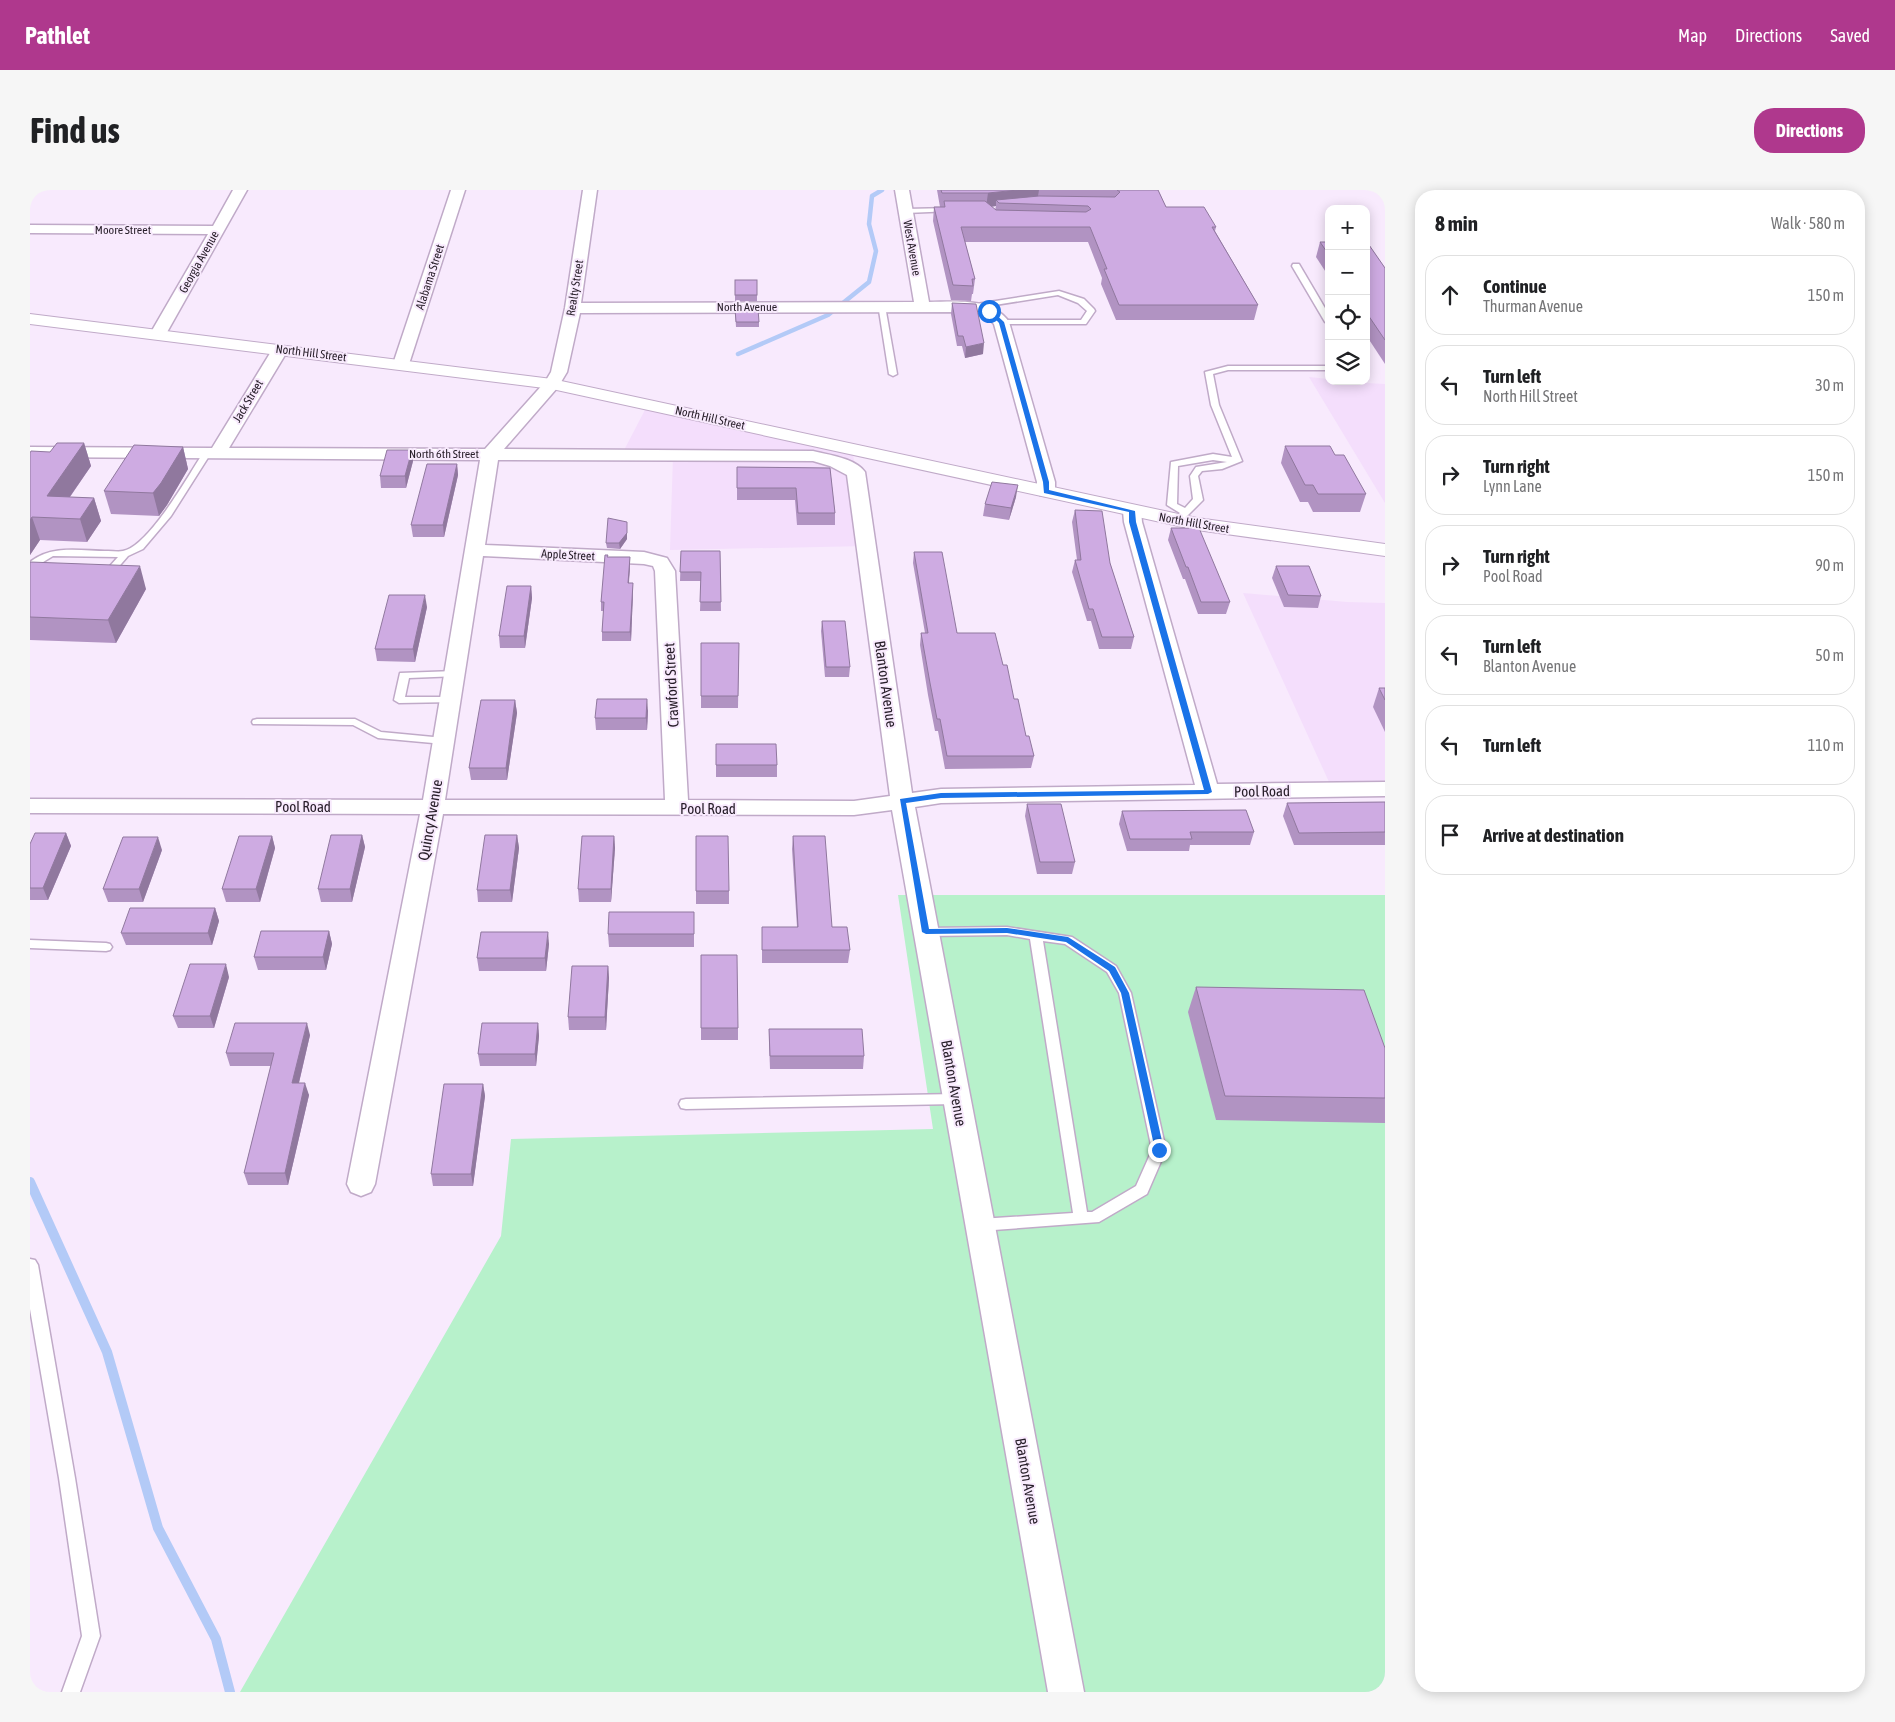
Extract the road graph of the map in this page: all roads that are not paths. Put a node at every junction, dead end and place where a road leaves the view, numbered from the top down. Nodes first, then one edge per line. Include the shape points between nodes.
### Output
1 (240, 190) edge
2 (458, 190) edge
3 (590, 190) edge
4 (902, 190) edge
5 (964, 210) edge
6 (906, 211) junction
7 (30, 229) edge
8 (217, 230) junction
9 (1296, 266) dead end
10 (881, 306) junction
11 (922, 306) junction
12 (970, 307) junction
13 (573, 308) junction
14 (1325, 315) edge
15 (30, 318) edge
16 (1001, 322) junction
17 (158, 334) junction
18 (280, 350) junction
19 (401, 364) junction
20 (1325, 368) edge
21 (893, 374) dead end
22 (552, 384) junction
23 (30, 452) edge
24 (212, 453) junction
25 (490, 454) junction
26 (1238, 461) junction
27 (856, 472) joint
28 (1046, 491) junction
29 (1132, 511) junction
30 (1182, 516) junction
31 (475, 550) junction
32 (1385, 550) edge
33 (125, 554) junction
34 (660, 562) joint
35 (30, 567) edge
36 (92, 578) edge
37 (455, 674) junction
38 (451, 700) junction
39 (257, 722) dead end
40 (444, 741) junction
41 (1385, 790) edge
42 (1208, 792) junction
43 (902, 801) junction
44 (30, 806) edge
45 (433, 806) junction
46 (677, 808) junction
47 (926, 932) junction
48 (1036, 935) junction
49 (30, 944) edge
50 (106, 947) dead end
51 (957, 1099) junction
52 (686, 1104) dead end
53 (360, 1184) dead end
54 (1081, 1219) junction
55 (980, 1225) junction
56 (30, 1265) edge
57 (71, 1692) edge
58 (1066, 1692) edge

1 - 8 street, Georgia Avenue
2 - 19 street, Alabama Street
3 - 13 street, Realty Street
4 - 6 street, West Avenue
5 - 6 lane
6 - 11 street, West Avenue
7 - 8 street, Moore Street
8 - 17 street, Georgia Avenue
9 - 14 lane
10 - 11 street, North Avenue
10 - 13 street, North Avenue
10 - 21 lane
11 - 12 street, North Avenue
12 - 16 street, North Avenue via 989,311
12 - 16 lane via 1059,293 1081,300 1091,311 1083,322
13 - 22 street, Realty Street via 559,372
15 - 17 street, North Hill Street
16 - 28 street
17 - 18 street, North Hill Street
18 - 19 street, North Hill Street
18 - 24 street, Jack Street
19 - 22 street, North Hill Street
20 - 26 lane via 1228,368 1209,372 1215,405
22 - 25 street, Realty Street
22 - 28 street, North Hill Street
23 - 24 street, North 6th Street
24 - 25 street, North 6th Street
24 - 33 lane via 140,547
25 - 27 street, North 6th Street via 813,456
25 - 31 street, Quincy Avenue
26 - 30 lane via 1199,469 1194,476 1198,500
26 - 30 lane via 1213,457 1174,464 1172,506
27 - 43 street, Blanton Avenue
28 - 29 street, North Hill Street
29 - 30 street, North Hill Street
29 - 42 street via 1132,522
30 - 32 street, North Hill Street via 1259,534
31 - 34 street, Apple Street via 644,558
31 - 37 street, Quincy Avenue
33 - 35 lane via 52,553
33 - 36 lane via 112,569
34 - 46 street, Crawford Street via 665,571
37 - 38 street, Quincy Avenue
37 - 38 lane via 404,675 399,700
38 - 40 street, Quincy Avenue
39 - 40 lane via 355,722 378,735
40 - 45 street, Quincy Avenue
41 - 42 street, Pool Road
42 - 43 street, Pool Road via 941,796
43 - 46 street, Pool Road via 854,808
43 - 47 street, Blanton Avenue
44 - 45 street, Pool Road
45 - 46 street, Pool Road
45 - 53 street, Quincy Avenue
47 - 48 lane via 1007,930
47 - 51 street, Blanton Avenue
48 - 54 lane
48 - 54 lane via 1068,940 1112,969 1125,993 1159,1150 1142,1190 1094,1218
49 - 50 lane
51 - 52 lane
51 - 55 street, Blanton Avenue
54 - 55 lane
55 - 58 street, Blanton Avenue
56 - 57 lane via 68,1478 91,1636

